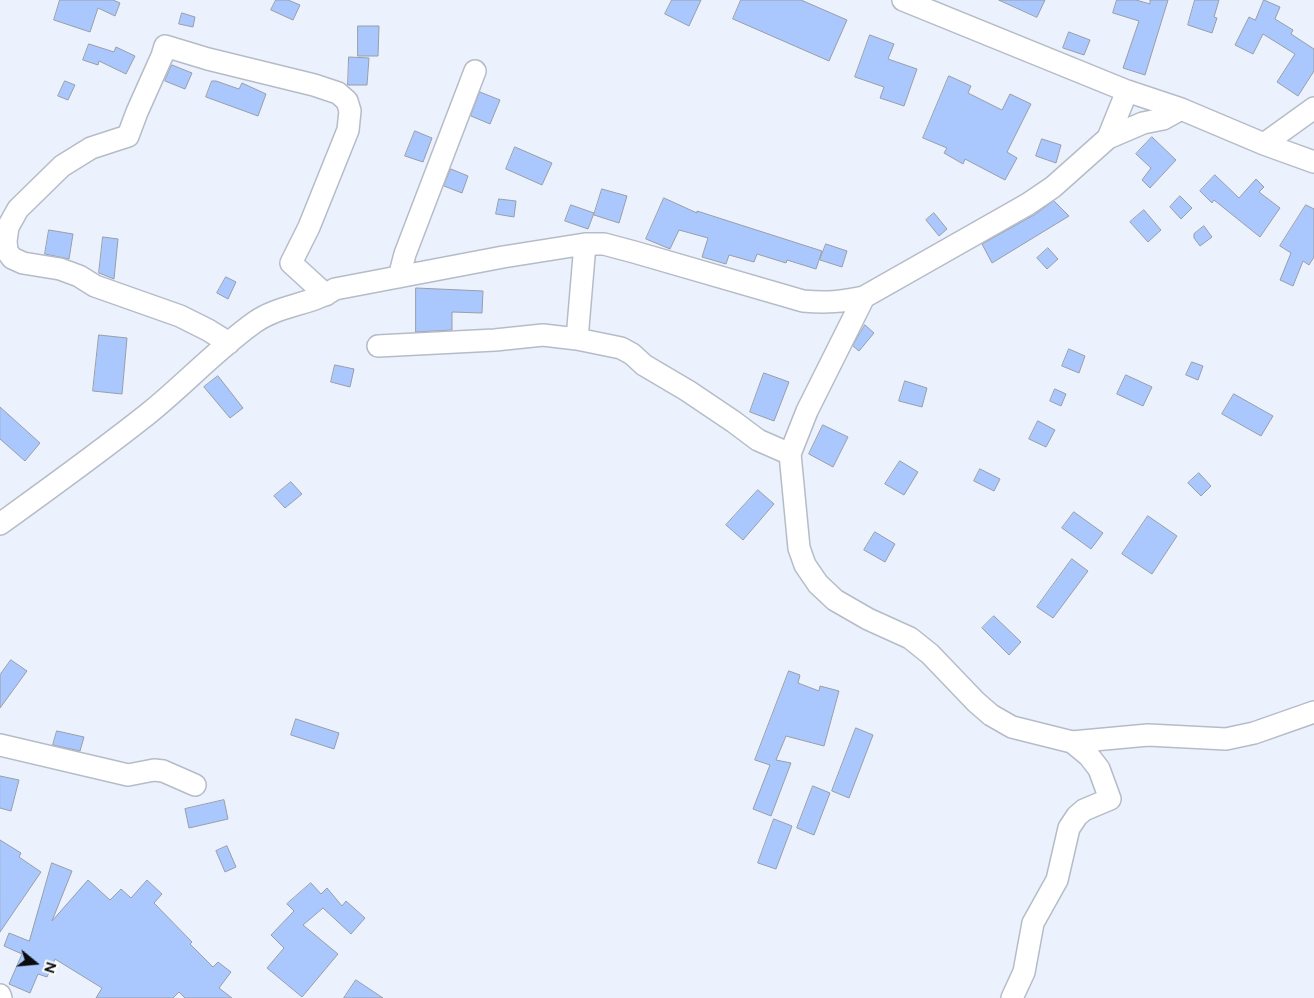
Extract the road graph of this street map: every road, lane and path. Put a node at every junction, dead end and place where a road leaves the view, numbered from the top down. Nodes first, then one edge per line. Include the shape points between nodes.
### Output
1 (903, 0) edge
2 (475, 70) dead end
3 (1127, 91) junction
4 (1314, 108) edge
5 (1181, 109) junction
6 (1108, 138) junction
7 (1264, 144) junction
8 (1314, 162) edge
9 (585, 244) junction
10 (399, 277) junction
11 (326, 295) junction
12 (864, 297) junction
13 (577, 339) junction
14 (230, 343) junction
15 (378, 346) dead end
16 (790, 454) junction
17 (0, 524) edge
18 (1314, 712) edge
19 (1072, 742) junction
20 (0, 745) edge
21 (196, 785) dead end
22 (1012, 998) edge

1 - 3 street
2 - 10 street
3 - 5 street
3 - 6 street
4 - 7 street
5 - 6 street via 1163,119 1143,123
5 - 7 street
6 - 12 street via 1053,187 1028,204
7 - 8 street
9 - 10 street
9 - 12 street via 604,244 803,301 840,302
9 - 13 street
10 - 11 street via 335,289
11 - 14 street via 256,321
11 - 14 street via 291,263 348,130 350,111 347,101 338,93 314,85 165,46 128,136 91,148 62,166 18,209 8,227 7,251 12,258 23,263 60,269 180,316
12 - 16 street via 807,411
13 - 15 street via 543,335
13 - 16 street via 621,348 758,440
14 - 17 street via 150,412
16 - 19 street via 799,548 818,584 835,600 910,638 990,715 1012,727
18 - 19 street via 1226,739 1148,735
19 - 22 street via 1099,769 1110,799 1084,810 1069,828 1057,880 1034,923 1024,972
20 - 21 street via 128,775 163,771

